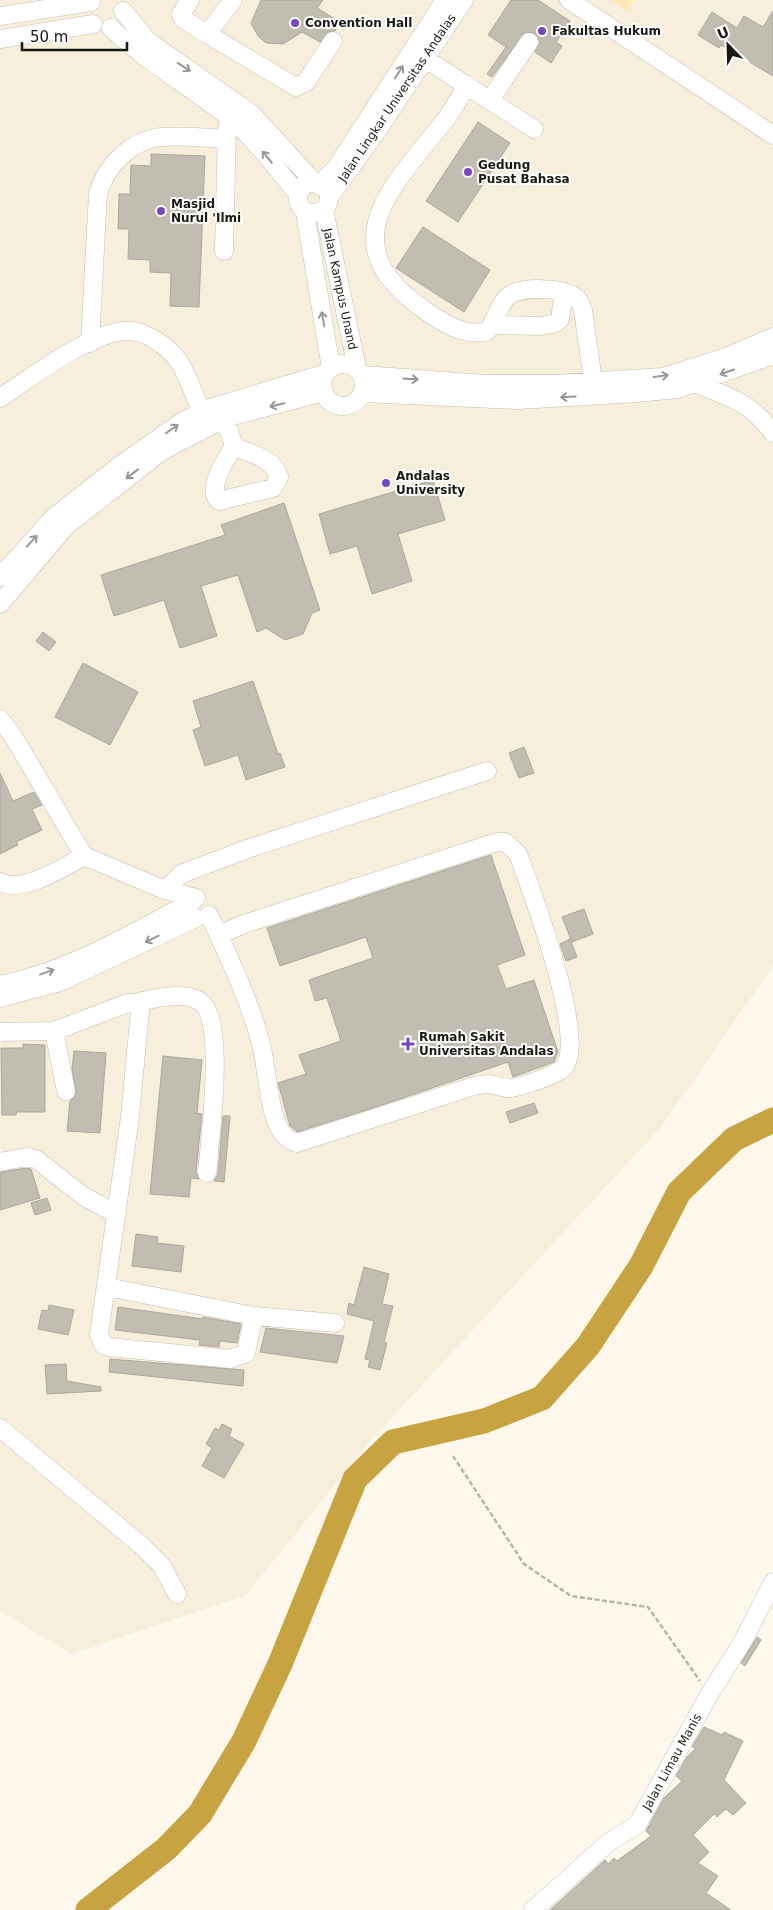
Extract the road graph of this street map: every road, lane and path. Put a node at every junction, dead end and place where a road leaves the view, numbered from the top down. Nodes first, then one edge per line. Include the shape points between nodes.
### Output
1 (190, 0) edge
2 (232, 0) edge
3 (445, 0) edge
4 (464, 0) edge
5 (569, 0) edge
6 (92, 1) edge
7 (121, 5) edge
8 (0, 16) edge
9 (93, 24) junction
10 (111, 28) junction
11 (207, 34) junction
12 (0, 39) edge
13 (333, 41) dead end
14 (529, 42) dead end
15 (424, 58) junction
16 (467, 85) junction
17 (490, 100) junction
18 (239, 103) junction
19 (227, 116) junction
20 (534, 129) dead end
21 (773, 135) edge
22 (227, 139) junction
23 (322, 193) junction
24 (298, 194) junction
25 (305, 212) junction
26 (224, 251) dead end
27 (564, 292) junction
28 (493, 325) junction
29 (773, 337) edge
30 (90, 343) junction
31 (773, 356) edge
32 (329, 370) junction
33 (361, 379) junction
34 (593, 381) junction
35 (694, 383) junction
36 (634, 386) junction
37 (324, 392) junction
38 (0, 398) edge
39 (201, 411) junction
40 (225, 418) junction
41 (773, 433) edge
42 (234, 447) dead end
43 (5, 580) edge
44 (0, 604) edge
45 (0, 719) edge
46 (487, 771) dead end
47 (84, 856) junction
48 (0, 882) edge
49 (166, 890) junction
50 (198, 908) junction
51 (219, 935) junction
52 (0, 985) edge
53 (0, 998) edge
54 (134, 1003) junction
55 (54, 1031) junction
56 (0, 1032) edge
57 (66, 1091) dead end
58 (0, 1162) edge
59 (207, 1173) dead end
60 (117, 1214) junction
61 (107, 1287) junction
62 (254, 1316) junction
63 (335, 1323) dead end
64 (0, 1428) edge
65 (453, 1456) dead end
66 (773, 1582) edge
67 (177, 1594) dead end
68 (709, 1695) junction
69 (533, 1910) edge

1 - 11 street via 182,14 183,19
2 - 11 street
23 -> 3 street, Jalan Lingkar Universitas Andalas
4 - 15 street, Jalan Lingkar Universitas Andalas
5 - 21 street
6 - 8 street
6 - 9 street via 88,13
7 - 10 street via 120,21
7 -> 18 street via 148,41
9 - 10 street
9 - 12 street
10 - 19 street via 136,52
11 - 13 street via 296,87 306,82
14 - 17 street
15 - 16 street
15 - 23 street, Jalan Lingkar Universitas Andalas via 377,131
16 - 17 street
16 - 28 street via 444,122 396,181 382,209 374,248 378,264 388,276 408,299 432,316 457,329 476,334
17 - 20 street
18 - 19 street
18 - 23 street
19 - 22 street
24 -> 19 street via 250,136
22 - 26 street
22 - 30 street via 161,137 145,140 128,151 102,178 98,193
23 - 24 street via 304,185
23 - 25 street via 315,214
23 - 33 street, Jalan Kampus Unand
24 - 25 street via 298,204
32 -> 25 street
27 - 28 street via 522,289 506,298
27 - 28 street via 560,319 556,323 541,326
27 - 34 street via 577,298 583,310
36 -> 29 street via 726,357
30 - 38 street
30 - 39 street via 124,331 153,338 177,359
31 -> 35 street
32 - 33 street via 344,364
32 - 37 street via 322,386
32 - 39 street
33 -> 34 street via 486,384
36 -> 33 street via 518,400
33 - 37 street via 355,402 343,406 332,402
34 - 36 street
35 - 36 street via 677,389
35 - 41 street via 748,406 759,414
37 -> 40 street
43 -> 39 street via 53,518 119,466
40 - 42 street
40 -> 43 street via 162,451 66,526
43 - 44 street
45 - 47 street
46 - 49 street via 228,856 181,874
47 - 48 street via 33,882 5,885
47 - 49 street
49 - 50 street
50 - 51 street
52 -> 50 street via 69,964
50 -> 53 street via 60,982
51 - 51 street via 244,924 505,842 518,854 560,982 570,1038 568,1060 554,1074 512,1088 488,1084 474,1086 297,1143 289,1141 274,1116 261,1044 243,990
54 - 55 street
54 - 59 street via 163,996 195,998 204,1004 210,1019 215,1078
54 - 60 street via 140,1010 140,1024
55 - 56 street
55 - 57 street
58 - 60 street via 27,1157 36,1159 84,1196
60 - 61 street
61 - 62 street
61 - 62 street via 99,1334 100,1342 109,1348 230,1359 246,1353
62 - 63 street
64 - 67 street via 141,1544 162,1566
65 - 68 path via 524,1564 571,1596 648,1607
66 - 68 street, Jalan Limau Manis via 743,1641
68 - 69 street, Jalan Limau Manis via 637,1825 609,1842

